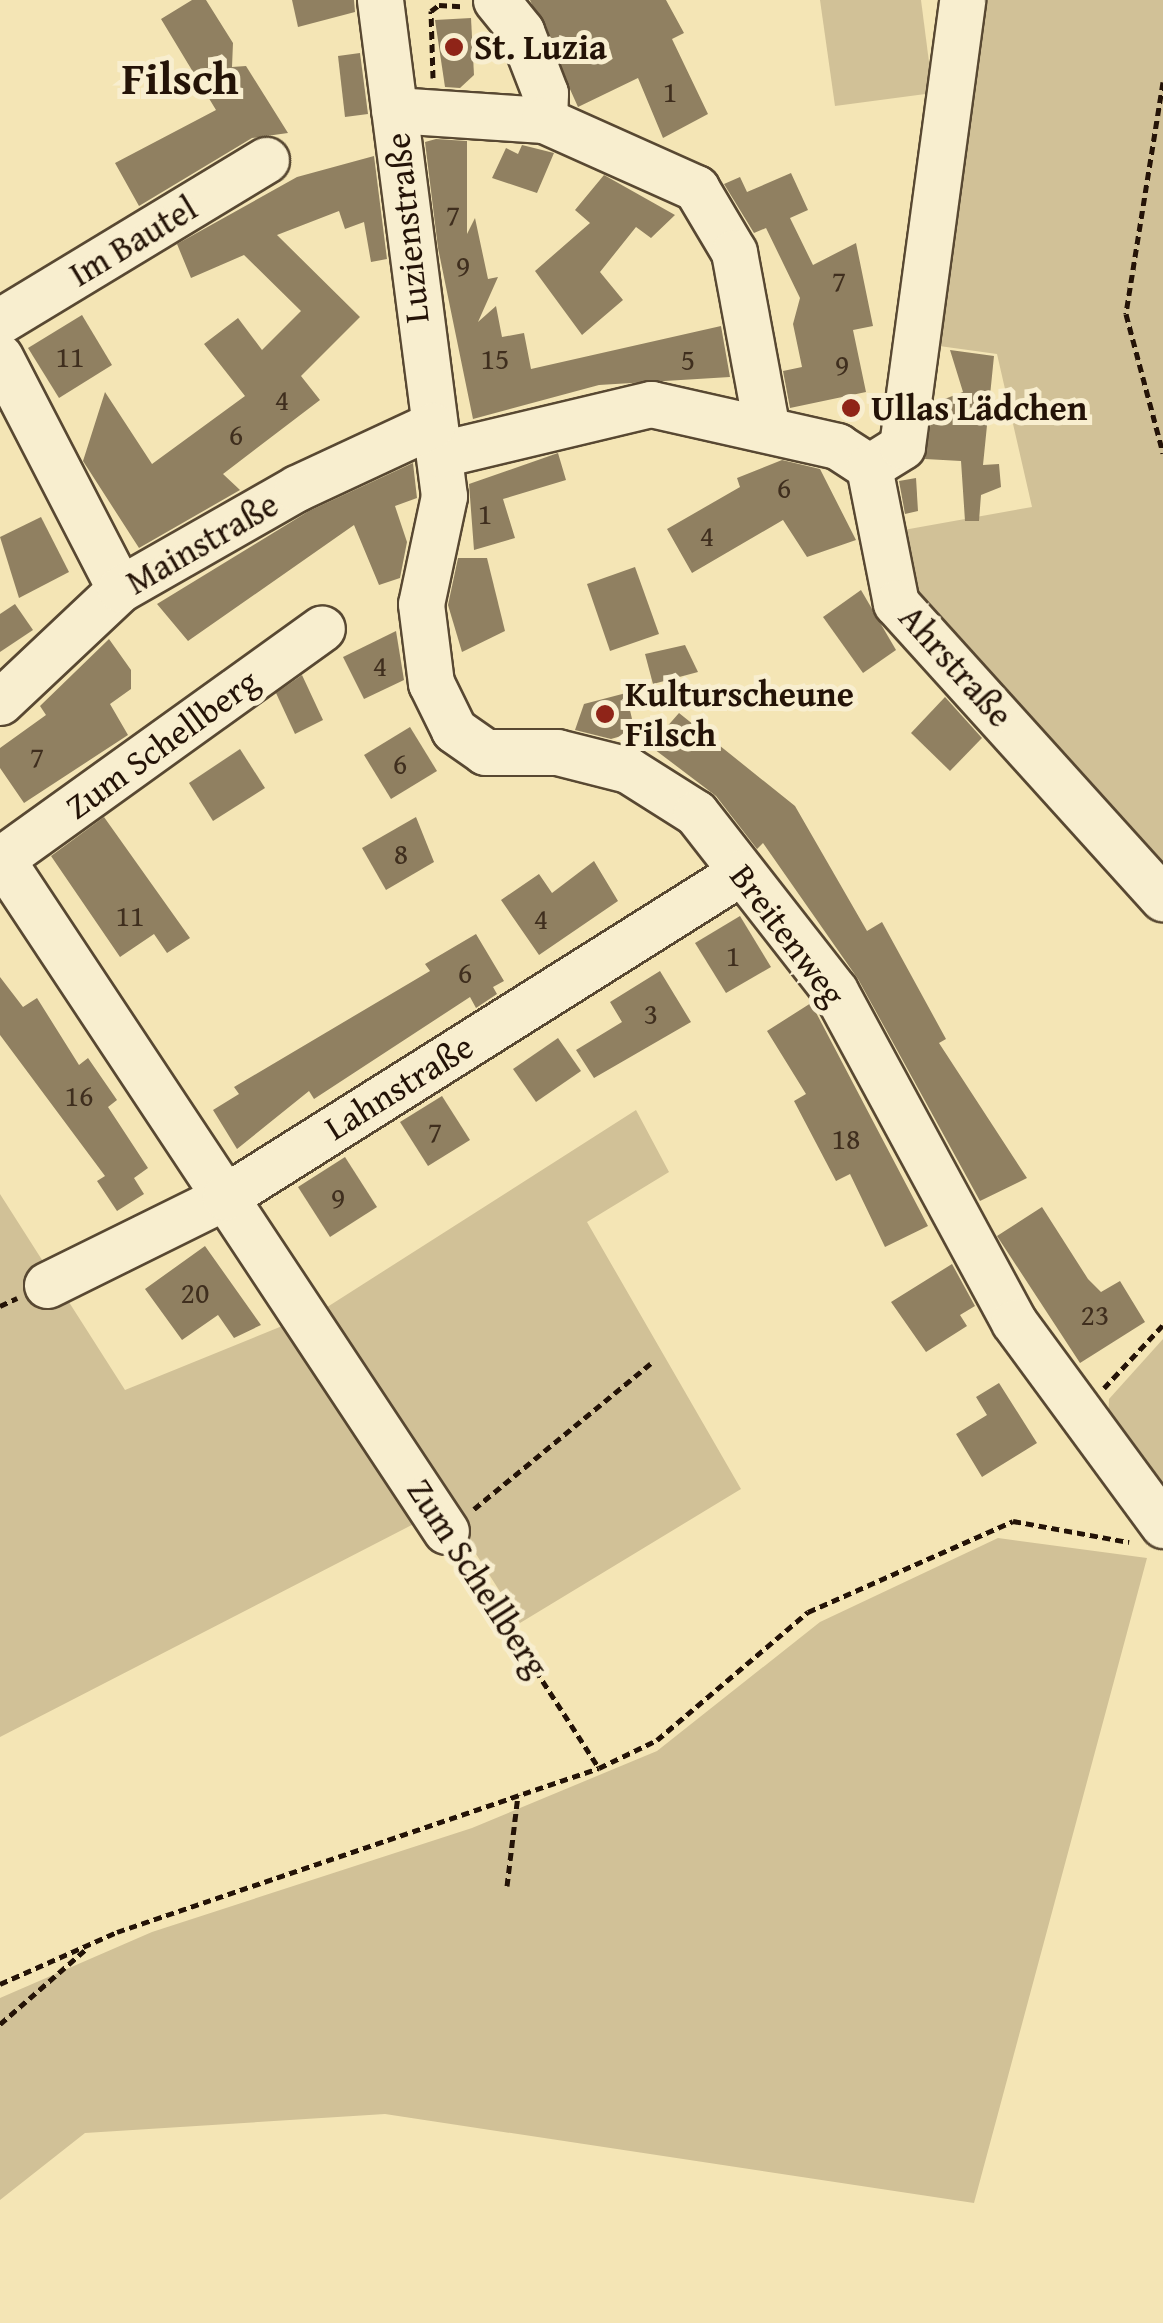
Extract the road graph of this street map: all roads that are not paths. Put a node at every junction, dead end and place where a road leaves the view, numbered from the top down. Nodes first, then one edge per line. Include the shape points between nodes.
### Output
1 (380, 0) edge
2 (962, 0) edge
3 (480, 3) edge
4 (394, 110) junction
5 (544, 120) junction
6 (266, 160) dead end
7 (0, 321) edge
8 (0, 357) edge
9 (766, 425) junction
10 (436, 440) junction
11 (870, 467) junction
12 (120, 589) junction
13 (322, 628) dead end
14 (0, 702) edge
15 (1, 858) edge
16 (740, 872) junction
17 (1163, 898) edge
18 (225, 1197) junction
19 (47, 1285) dead end
20 (446, 1531) road end
21 (1156, 1535) edge

1 - 4 street, Luzienstraße
2 - 11 street via 902,446
3 - 5 street via 539,78
4 - 5 street
4 - 10 street, Luzienstraße
5 - 9 street via 696,188 734,252
6 - 7 street, Im Bautel
8 - 12 street
9 - 10 street via 651,404
9 - 11 street via 837,446
10 - 12 street, Mainstraße
10 - 16 street, Breitenweg via 444,496 421,604 430,683 454,730 485,752 558,752 628,770 696,813
11 - 17 street, Ahrstraße via 896,603
12 - 14 street, Mainstraße
13 - 15 street, Zum Schellberg
15 - 18 street, Zum Schellberg
16 - 18 street, Lahnstraße
16 - 21 street, Breitenweg via 835,991 1014,1322
18 - 19 street, Lahnstraße
18 - 20 street, Zum Schellberg

